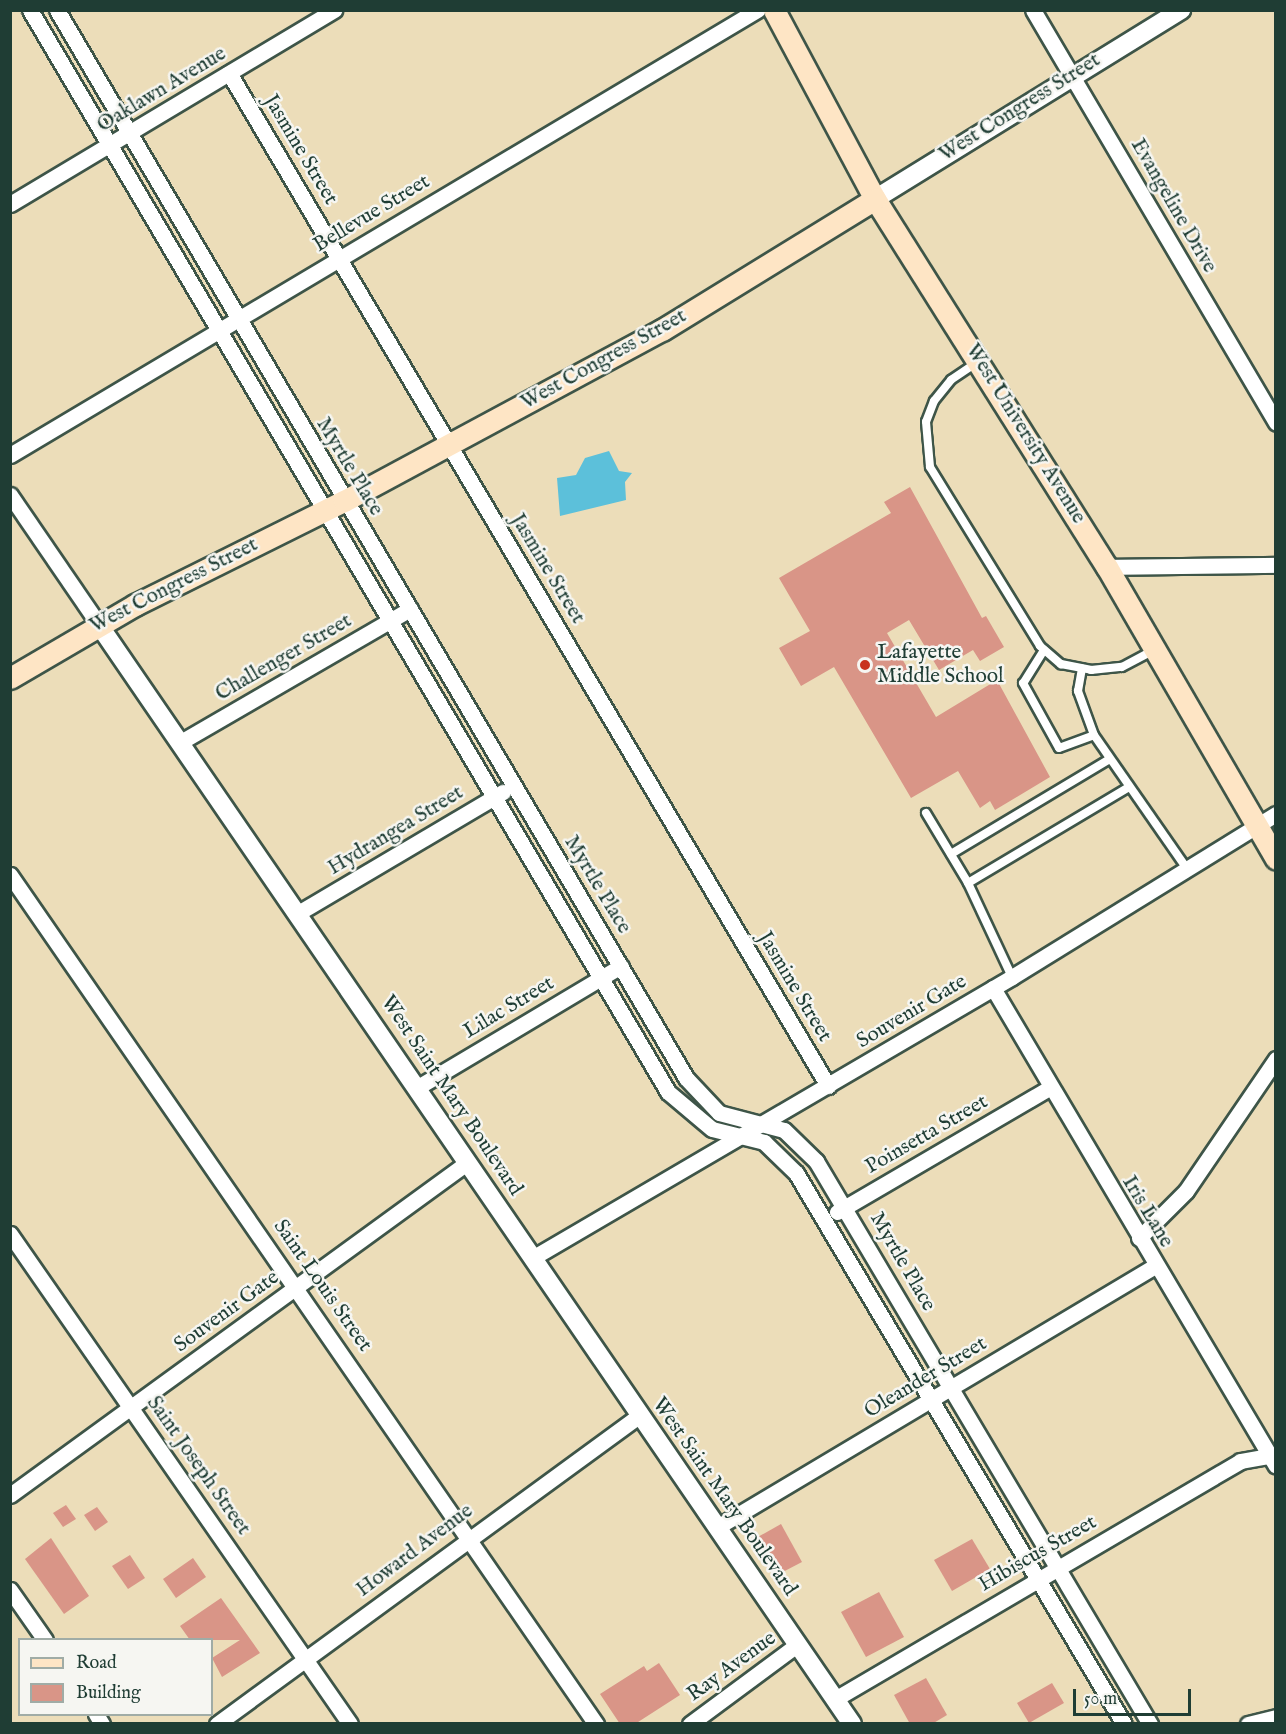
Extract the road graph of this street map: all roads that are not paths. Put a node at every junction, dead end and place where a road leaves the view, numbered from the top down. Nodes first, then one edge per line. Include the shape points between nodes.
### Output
1 (30, 10) edge
2 (57, 10) edge
3 (334, 10) edge
4 (757, 10) edge
5 (774, 10) edge
6 (1033, 10) edge
7 (1181, 10) edge
8 (229, 73) junction
9 (1073, 75) junction
10 (128, 135) junction
11 (110, 146) junction
12 (874, 199) junction
13 (10, 204) edge
14 (340, 258) junction
15 (238, 319) junction
16 (219, 330) junction
17 (980, 360) junction
18 (1275, 423) edge
19 (448, 444) junction
20 (10, 455) edge
21 (10, 495) edge
22 (335, 506) junction
23 (1275, 565) edge
24 (1107, 567) junction
25 (410, 609) junction
26 (389, 621) junction
27 (99, 624) junction
28 (1155, 649) junction
29 (1044, 650) junction
30 (1082, 668) junction
31 (10, 678) edge
32 (1094, 735) junction
33 (179, 743) junction
34 (1110, 759) junction
35 (513, 786) junction
36 (1129, 787) junction
37 (494, 797) junction
38 (927, 813) dead end
39 (1275, 814) edge
40 (1258, 826) junction
41 (951, 854) junction
42 (1275, 859) edge
43 (1187, 869) junction
44 (10, 875) edge
45 (968, 883) junction
46 (300, 912) junction
47 (621, 966) junction
48 (602, 977) junction
49 (1012, 977) junction
50 (993, 988) junction
51 (1275, 1059) edge
52 (828, 1086) junction
53 (418, 1087) junction
54 (1049, 1088) junction
55 (763, 1122) junction
56 (743, 1133) junction
57 (468, 1162) junction
58 (845, 1207) junction
59 (826, 1219) junction
60 (11, 1235) edge
61 (1139, 1238) junction
62 (534, 1257) junction
63 (1155, 1266) junction
64 (297, 1288) junction
65 (952, 1388) junction
66 (932, 1400) junction
67 (132, 1407) junction
68 (640, 1415) junction
69 (1273, 1459) edge
70 (10, 1495) edge
71 (719, 1526) junction
72 (469, 1537) junction
73 (1058, 1567) junction
74 (1038, 1578) junction
75 (10, 1590) edge
76 (44, 1638) edge
77 (798, 1644) junction
78 (306, 1659) junction
79 (835, 1699) junction
80 (1275, 1717) edge
81 (217, 1724) edge
82 (350, 1724) edge
83 (596, 1724) edge
84 (690, 1724) edge
85 (852, 1724) edge
86 (1124, 1724) edge
87 (1150, 1724) edge
88 (1248, 1724) edge

1 - 11 street, Myrtle Place
2 - 10 street, Myrtle Place
3 - 8 street, Oaklawn Avenue
4 - 14 street, Bellevue Street
5 - 12 main road, West University Avenue
6 - 9 street, Evangeline Drive
7 - 9 street, West Congress Street
8 - 10 street, Oaklawn Avenue
8 - 14 street, Jasmine Street
9 - 12 street, West Congress Street
9 - 18 street, Evangeline Drive
10 - 11 street, Oaklawn Avenue
10 - 15 street, Myrtle Place
11 - 13 street, Oaklawn Avenue
11 - 16 street, Myrtle Place
12 - 17 main road, West University Avenue
12 - 19 main road, West Congress Street via 662,330
14 - 15 street, Bellevue Street
14 - 19 street, Jasmine Street
15 - 16 street, Bellevue Street
15 - 22 street, Myrtle Place
16 - 20 street, Bellevue Street
16 - 22 street, Myrtle Place
17 - 24 main road, West University Avenue
17 - 29 lane via 951,380 933,401 926,422 930,467
19 - 22 main road, West Congress Street
19 - 52 street, Jasmine Street
21 - 27 street, West Saint Mary Boulevard
22 - 25 street, Myrtle Place
22 - 26 street, Myrtle Place
22 - 27 main road, West Congress Street
23 - 24 street
24 - 28 main road, West University Avenue
25 - 26 street, Challenger Street
25 - 35 street, Myrtle Place
26 - 33 street, Challenger Street
26 - 37 street, Myrtle Place
27 - 31 main road, West Congress Street
27 - 33 street, West Saint Mary Boulevard
28 - 30 lane via 1122,667
28 - 40 main road, West University Avenue
29 - 30 lane via 1061,664
29 - 32 lane via 1023,683 1059,748
30 - 32 lane via 1078,691
32 - 34 lane
33 - 46 street, West Saint Mary Boulevard
34 - 36 lane
34 - 41 lane
35 - 37 street, Hydrangea Street
35 - 47 street, Myrtle Place
36 - 43 lane
36 - 45 lane
37 - 46 street, Hydrangea Street
37 - 48 street, Myrtle Place
38 - 41 lane
39 - 40 street, Souvenir Gate
40 - 42 main road, West University Avenue
40 - 43 street, Souvenir Gate
41 - 45 lane
43 - 49 street, Souvenir Gate
44 - 64 street, Saint Louis Street
45 - 49 lane
46 - 53 street, West Saint Mary Boulevard
47 - 48 street, Lilac Street
47 - 55 street, Myrtle Place via 694,1090 729,1119
48 - 53 street, Lilac Street
48 - 56 street, Myrtle Place via 676,1104 712,1130
49 - 50 street, Souvenir Gate
50 - 52 street, Souvenir Gate
50 - 54 street, Iris Lane
51 - 61 street via 1186,1191
52 - 55 street, Souvenir Gate
53 - 57 street, West Saint Mary Boulevard
54 - 58 street, Poinsetta Street
54 - 61 street, Iris Lane
55 - 56 street, Souvenir Gate
55 - 58 street, Myrtle Place via 805,1147
56 - 59 street, Myrtle Place via 785,1160
56 - 62 street, Souvenir Gate
57 - 62 street, West Saint Mary Boulevard
57 - 64 street, Souvenir Gate
58 - 59 street, Poinsetta Street
58 - 65 street, Myrtle Place
59 - 66 street, Myrtle Place
60 - 67 street, Saint Joseph Street
61 - 63 street, Iris Lane
62 - 68 street, West Saint Mary Boulevard
63 - 65 street, Oleander Street
63 - 69 street, Iris Lane
64 - 67 street, Souvenir Gate
64 - 72 street, Saint Louis Street
65 - 66 street, Oleander Street
65 - 73 street, Myrtle Place
66 - 71 street, Oleander Street
66 - 74 street, Myrtle Place
67 - 70 street, Souvenir Gate
67 - 78 street, Saint Joseph Street
68 - 71 street, West Saint Mary Boulevard
68 - 72 street, Howard Avenue
69 - 73 street, Hibiscus Street via 1240,1461
71 - 77 street, West Saint Mary Boulevard
72 - 78 street, Howard Avenue
72 - 83 street, Saint Louis Street
73 - 74 street, Hibiscus Street
73 - 87 street, Myrtle Place
74 - 79 street, Hibiscus Street
74 - 86 street, Myrtle Place
75 - 76 street
77 - 79 street, West Saint Mary Boulevard
77 - 84 street, Ray Avenue
78 - 81 street, Howard Avenue
78 - 82 street, Saint Joseph Street
79 - 85 street, West Saint Mary Boulevard
80 - 88 street

